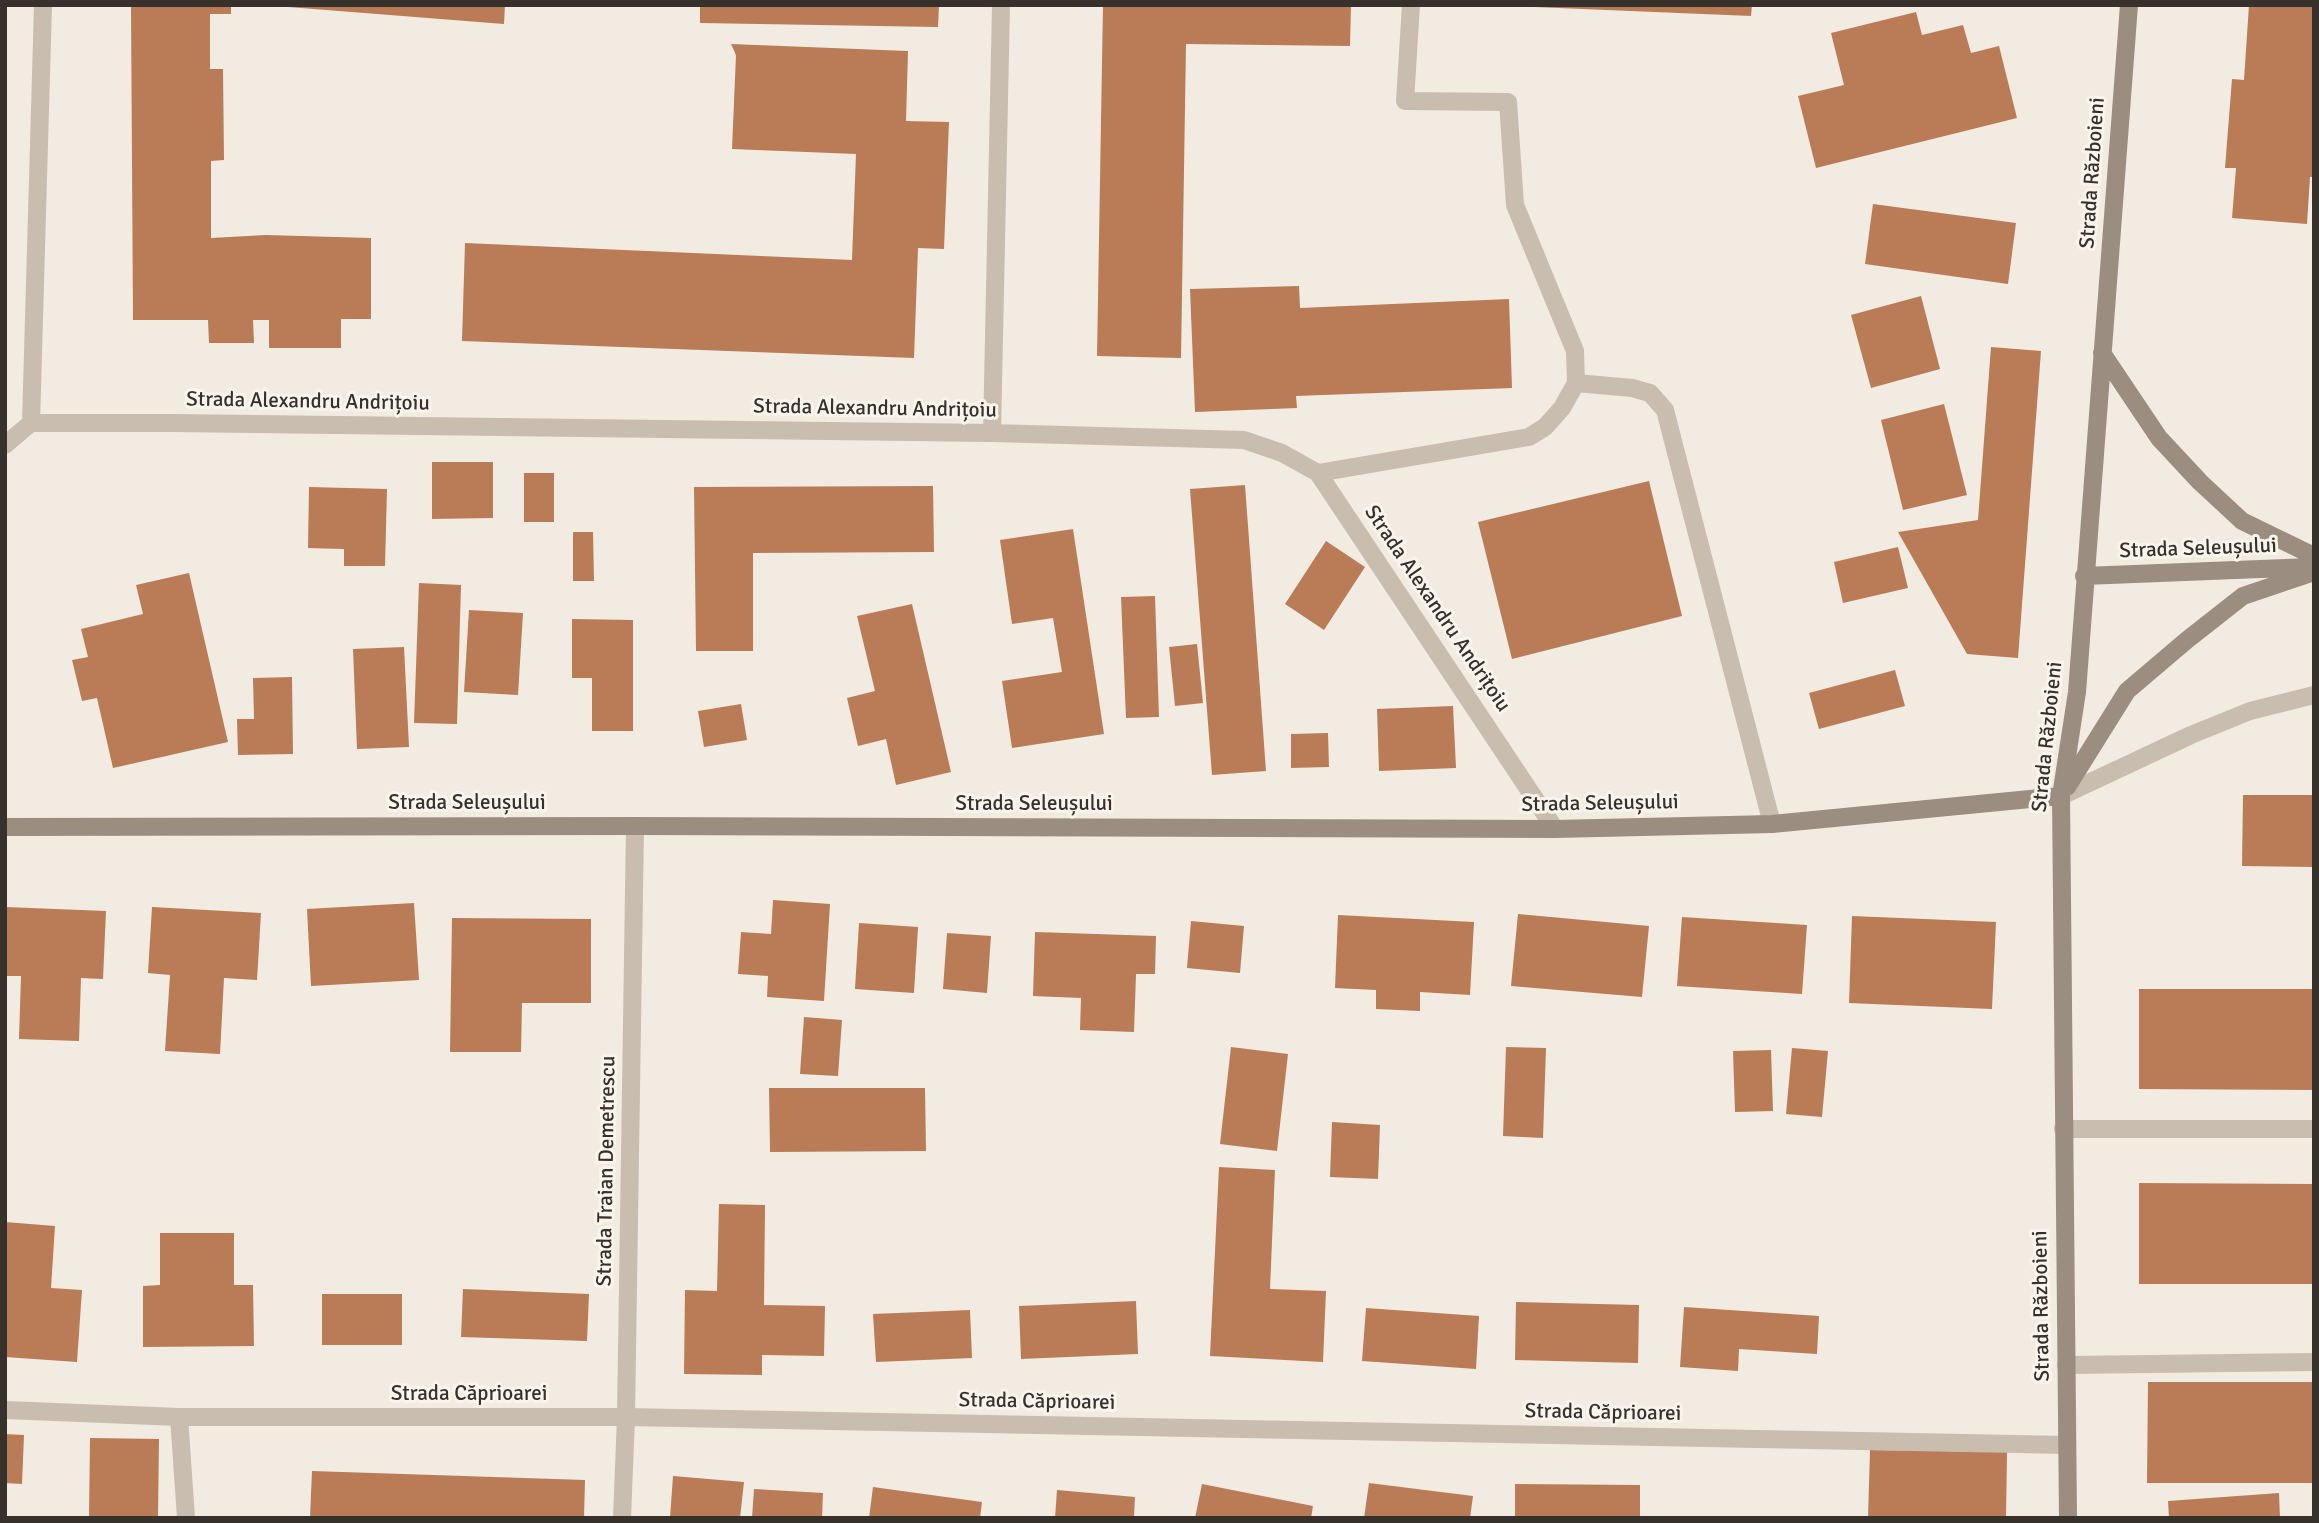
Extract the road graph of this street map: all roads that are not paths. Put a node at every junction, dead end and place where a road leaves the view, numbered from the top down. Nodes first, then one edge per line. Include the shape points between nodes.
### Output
1 (43, 5) edge
2 (1001, 5) edge
3 (1411, 5) edge
4 (2129, 5) edge
5 (2102, 353) junction
6 (1576, 383) junction
7 (31, 423) junction
8 (992, 433) junction
9 (5, 445) edge
10 (1318, 473) junction
11 (2314, 556) edge
12 (2314, 567) edge
13 (2314, 572) edge
14 (2084, 576) junction
15 (2314, 695) edge
16 (2061, 796) junction
17 (1772, 824) junction
18 (635, 826) junction
19 (5, 827) edge
20 (1555, 829) junction
21 (2063, 1129) junction
22 (2314, 1129) edge
23 (2314, 1362) edge
24 (2066, 1365) junction
25 (5, 1410) edge
26 (179, 1417) junction
27 (626, 1417) junction
28 (2067, 1445) junction
29 (186, 1518) edge
30 (622, 1518) edge
31 (2068, 1518) edge

1 - 7 street
2 - 8 street
3 - 6 street via 1405,101 1508,102 1515,205 1575,351
4 - 5 main road, Strada Războieni
5 - 11 main road via 2159,438 2200,482 2242,521
5 - 14 main road, Strada Războieni
6 - 10 street via 1562,408 1529,437
6 - 17 street via 1632,387 1650,393 1665,410
7 - 8 street, Strada Alexandru Andrițoiu
7 - 9 street
8 - 10 street, Strada Alexandru Andrițoiu via 1244,440 1282,453
10 - 20 street, Strada Alexandru Andrițoiu
12 - 14 main road, Strada Seleușului
13 - 16 main road via 2243,596 2127,691
14 - 16 main road, Strada Războieni via 2077,692
15 - 16 street via 2214,725
16 - 17 main road, Strada Seleușului
16 - 21 main road, Strada Războieni
17 - 20 main road, Strada Seleușului
18 - 19 main road, Strada Seleușului
18 - 20 main road, Strada Seleușului
18 - 27 street, Strada Traian Demetrescu
21 - 22 street
21 - 24 main road, Strada Războieni
23 - 24 street
24 - 28 main road, Strada Războieni
25 - 26 street, Strada Căprioarei
26 - 27 street, Strada Căprioarei
26 - 29 street
27 - 28 street, Strada Căprioarei
27 - 30 street, Strada Traian Demetrescu
28 - 31 main road, Strada Războieni

